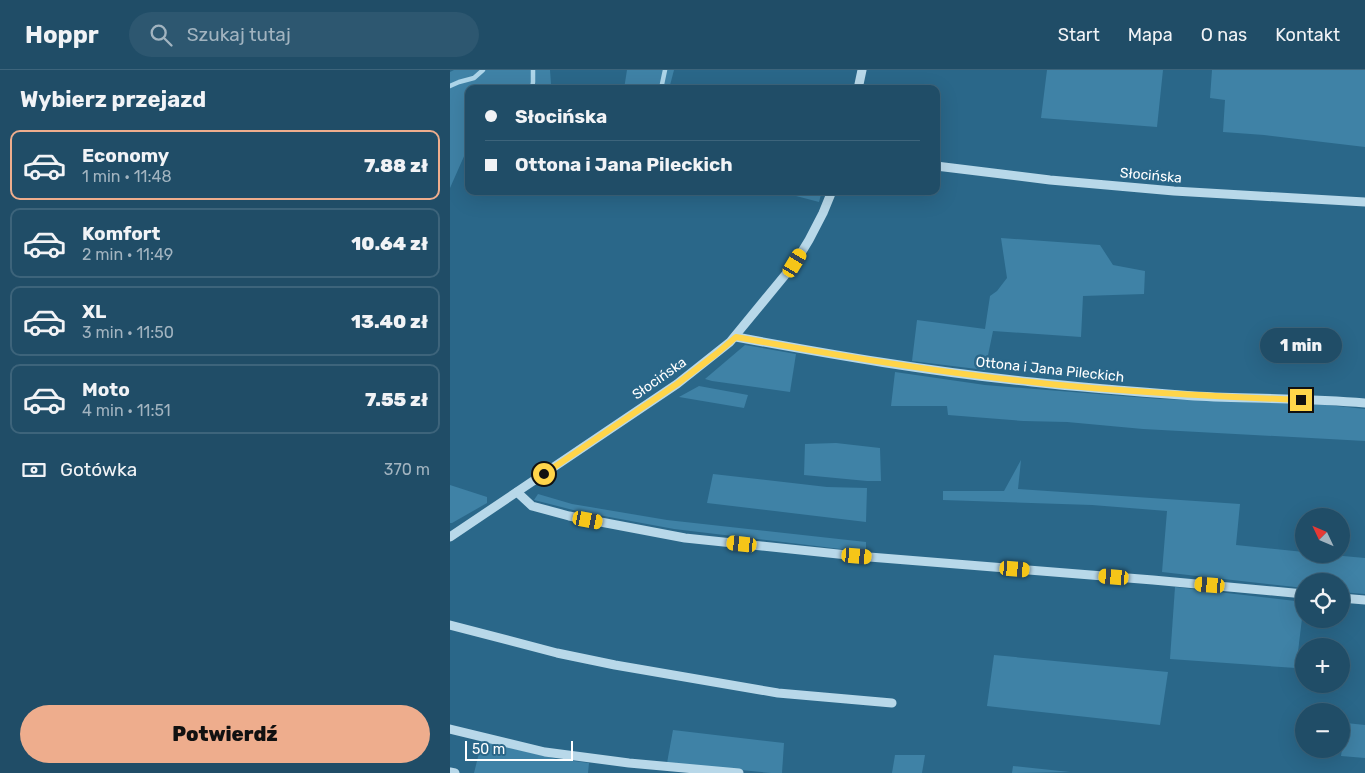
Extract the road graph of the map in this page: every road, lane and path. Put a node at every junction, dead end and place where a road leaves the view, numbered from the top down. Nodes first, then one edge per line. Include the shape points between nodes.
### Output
1 (862, 70) edge
2 (859, 85) edge
3 (940, 166) edge
4 (830, 195) edge
5 (1365, 202) edge
6 (736, 337) junction
7 (1365, 403) edge
8 (517, 492) junction
9 (450, 537) edge
10 (1295, 593) edge
11 (1350, 599) edge
12 (1365, 600) edge
13 (450, 625) edge
14 (892, 703) dead end
15 (450, 729) edge
16 (450, 772) edge
17 (455, 773) edge
18 (739, 773) edge

1 - 2 street
3 - 5 street, Słocińska via 1174,191
4 - 6 street, Słocińska via 795,263
6 - 7 street, Ottona i Jana Pileckich via 938,371 1033,382 1195,396
6 - 8 street, Słocińska via 677,384
8 - 9 street, Słocińska
8 - 10 street via 532,506 550,511 685,538
11 - 12 street
13 - 14 street via 615,665 778,693
15 - 18 street via 545,752
16 - 17 street

